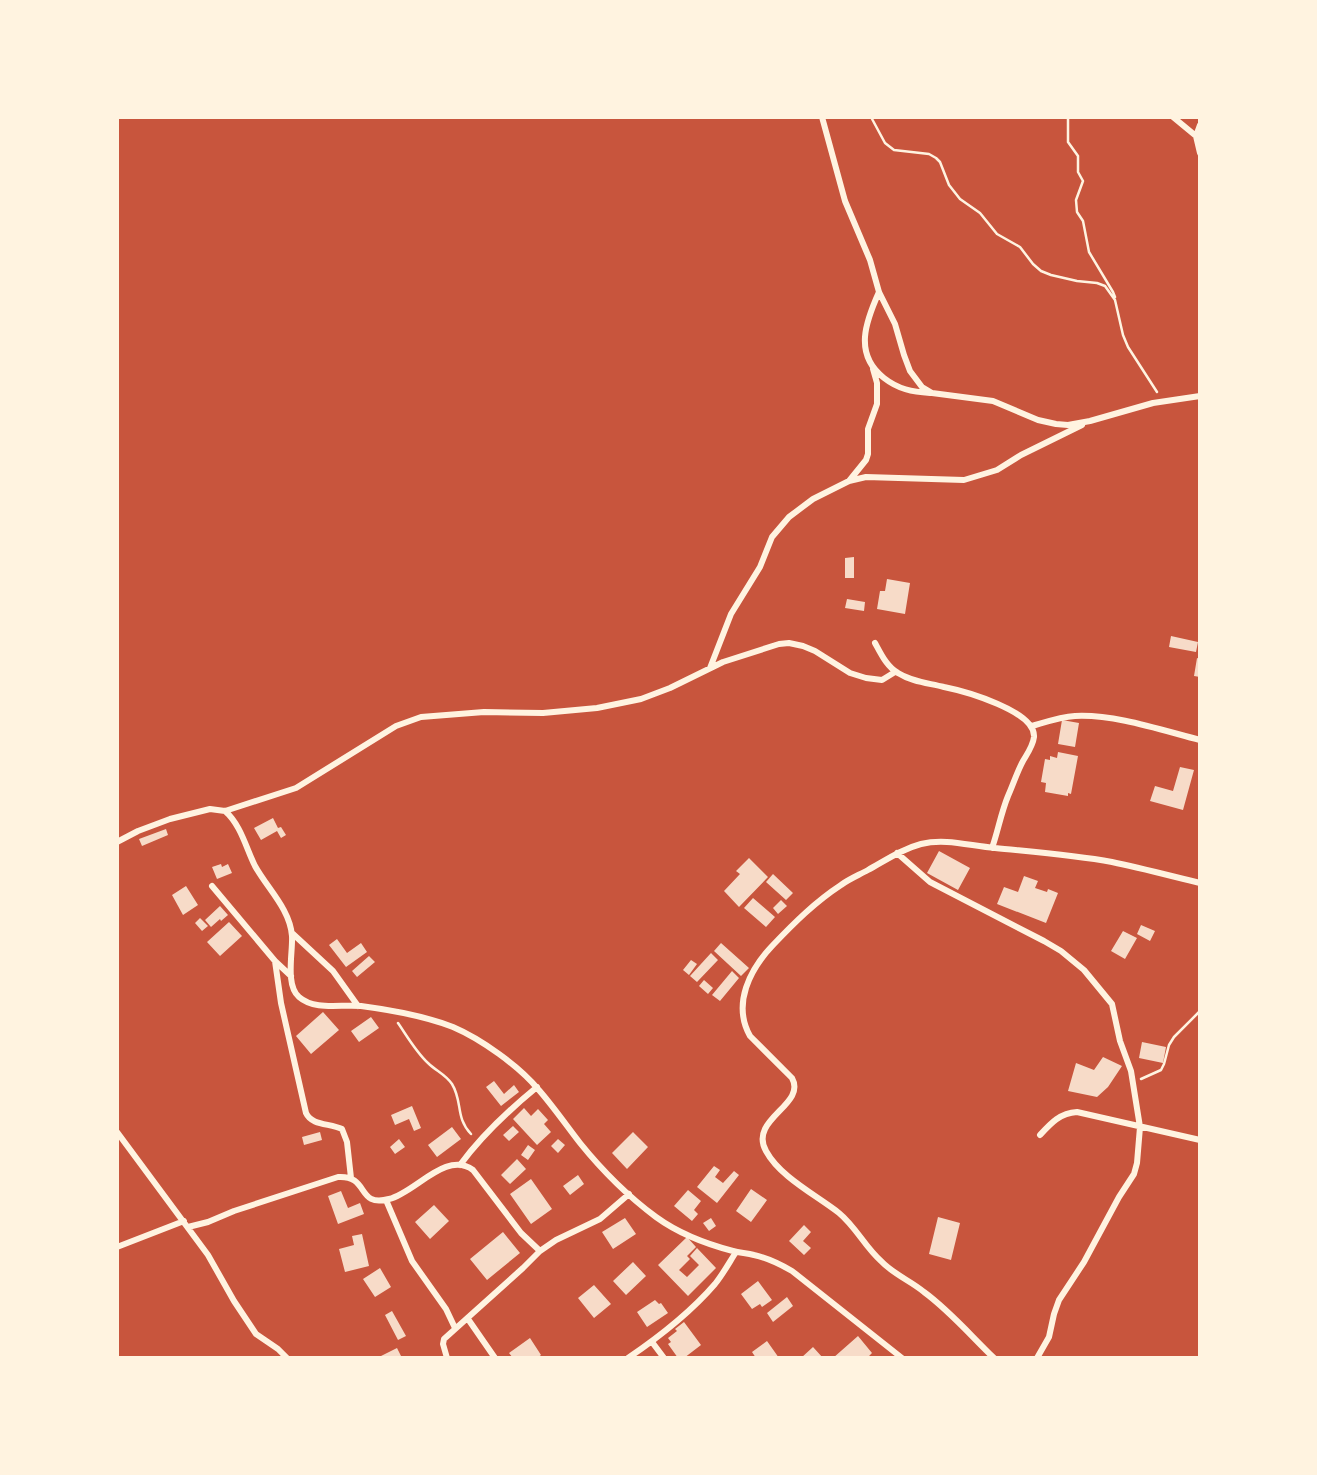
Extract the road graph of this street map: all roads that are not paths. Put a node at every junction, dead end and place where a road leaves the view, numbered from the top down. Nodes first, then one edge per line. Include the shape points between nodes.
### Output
1 (822, 117) edge
2 (1173, 117) edge
3 (1200, 125) edge
4 (1196, 136) junction
5 (1200, 153) edge
6 (879, 292) junction
7 (873, 368) junction
8 (932, 393) junction
9 (1200, 396) edge
10 (1090, 421) junction
11 (849, 481) junction
12 (875, 643) dead end
13 (710, 668) junction
14 (895, 672) junction
15 (1032, 726) junction
16 (1200, 740) edge
17 (225, 811) junction
18 (117, 842) edge
19 (992, 848) junction
20 (897, 853) junction
21 (1200, 883) edge
22 (212, 886) dead end
23 (292, 933) junction
24 (275, 961) junction
25 (291, 975) junction
26 (358, 1006) junction
27 (537, 1087) junction
28 (1140, 1127) junction
29 (117, 1132) edge
30 (1040, 1135) dead end
31 (1200, 1140) edge
32 (460, 1164) junction
33 (351, 1178) junction
34 (629, 1194) junction
35 (386, 1200) junction
36 (186, 1224) junction
37 (117, 1247) edge
38 (540, 1251) junction
39 (736, 1252) junction
40 (468, 1319) junction
41 (456, 1328) junction
42 (652, 1342) junction
43 (287, 1358) edge
44 (447, 1358) edge
45 (495, 1358) edge
46 (628, 1358) edge
47 (664, 1358) edge
48 (902, 1358) edge
49 (994, 1358) edge
50 (1037, 1358) edge

1 - 6 street via 845,201
2 - 4 street
3 - 4 street
4 - 5 street
6 - 7 street via 866,329 865,349
6 - 8 street via 910,371
7 - 8 street via 898,387
7 - 11 street via 877,404 868,429 868,454
8 - 10 street via 993,401 1056,424
9 - 10 street
10 - 11 street via 997,470 964,480 866,477
11 - 13 street via 803,506 772,537 760,567 730,614
12 - 14 street
13 - 14 street via 789,643 866,678 882,680
13 - 17 street via 641,699 597,708 421,717 396,726 296,788
14 - 15 street via 986,699 1017,713
15 - 16 street via 1082,716
15 - 19 street via 1032,744
17 - 18 street via 210,809 170,819
17 - 23 street
19 - 20 street via 936,841
19 - 21 street via 1111,862
20 - 28 street via 930,882 1052,946 1084,970 1112,1004
20 - 49 street via 816,904 751,972 743,1004 745,1028 795,1086 764,1131 762,1142 779,1167 852,1225 881,1262 924,1291
22 - 24 street
23 - 25 street
23 - 26 street via 333,971
24 - 25 street
24 - 33 street via 306,1113 313,1122 342,1129
25 - 26 street via 295,992 308,1002
26 - 27 street via 454,1028 480,1041
27 - 32 street via 512,1107
27 - 34 street via 582,1145
28 - 30 street via 1077,1112 1055,1119
28 - 31 street
28 - 50 street via 1135,1171 1059,1300 1049,1337
29 - 36 street
32 - 35 street
32 - 38 street via 472,1170
33 - 35 street via 368,1198
33 - 36 street via 338,1177 208,1222
34 - 38 street via 600,1219
34 - 39 street via 677,1229
35 - 41 street via 412,1261
36 - 37 street
36 - 43 street via 256,1334
38 - 40 street
39 - 42 street via 717,1282
39 - 48 street via 768,1259 792,1271
40 - 41 street
40 - 45 street
41 - 44 street via 444,1340
42 - 46 street
42 - 47 street

